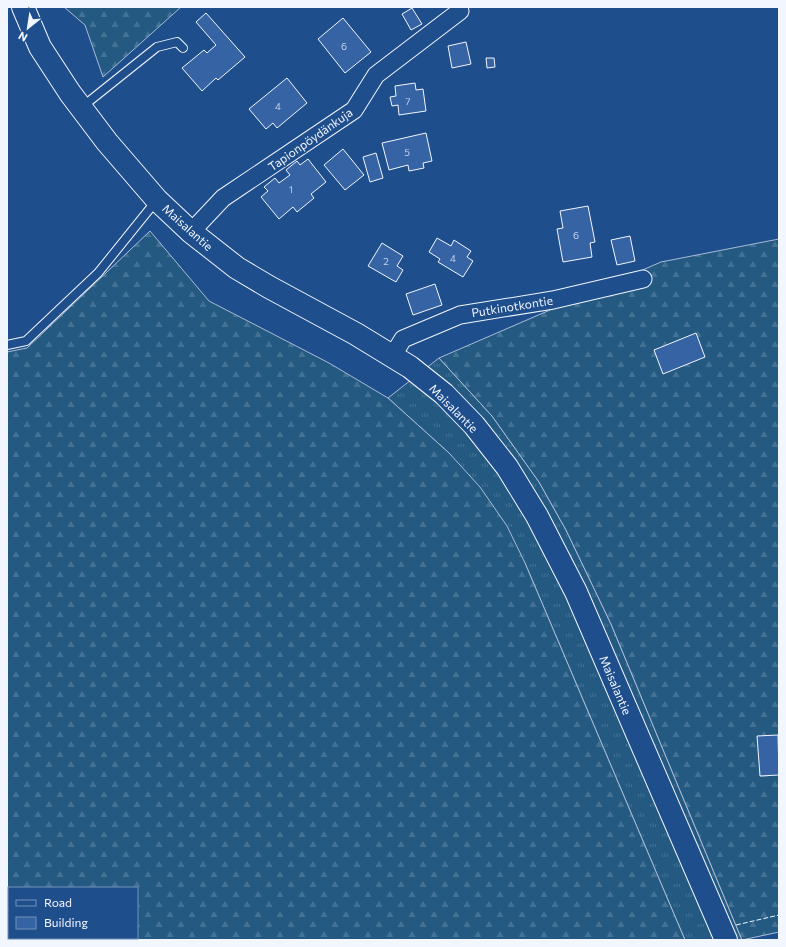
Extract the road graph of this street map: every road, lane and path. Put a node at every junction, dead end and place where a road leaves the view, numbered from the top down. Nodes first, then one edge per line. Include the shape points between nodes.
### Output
1 (23, 7) edge
2 (460, 11) dead end
3 (183, 48) dead end
4 (81, 108) junction
5 (157, 200) junction
6 (191, 232) junction
7 (643, 279) dead end
8 (7, 345) edge
9 (393, 355) junction
10 (726, 940) edge

1 - 4 main road, Maisalantie via 40,47
2 - 6 street, Tapionpöydänkuja via 376,74 354,110 223,198
3 - 4 lane via 177,42 157,47
4 - 5 main road, Maisalantie
5 - 6 main road, Maisalantie
5 - 8 lane via 98,273 26,341
6 - 9 main road, Maisalantie via 237,268 269,288
7 - 9 street, Putkinotkontie via 553,300 460,315 403,339
9 - 10 main road, Maisalantie via 444,394 474,425 507,467 537,516 576,592

